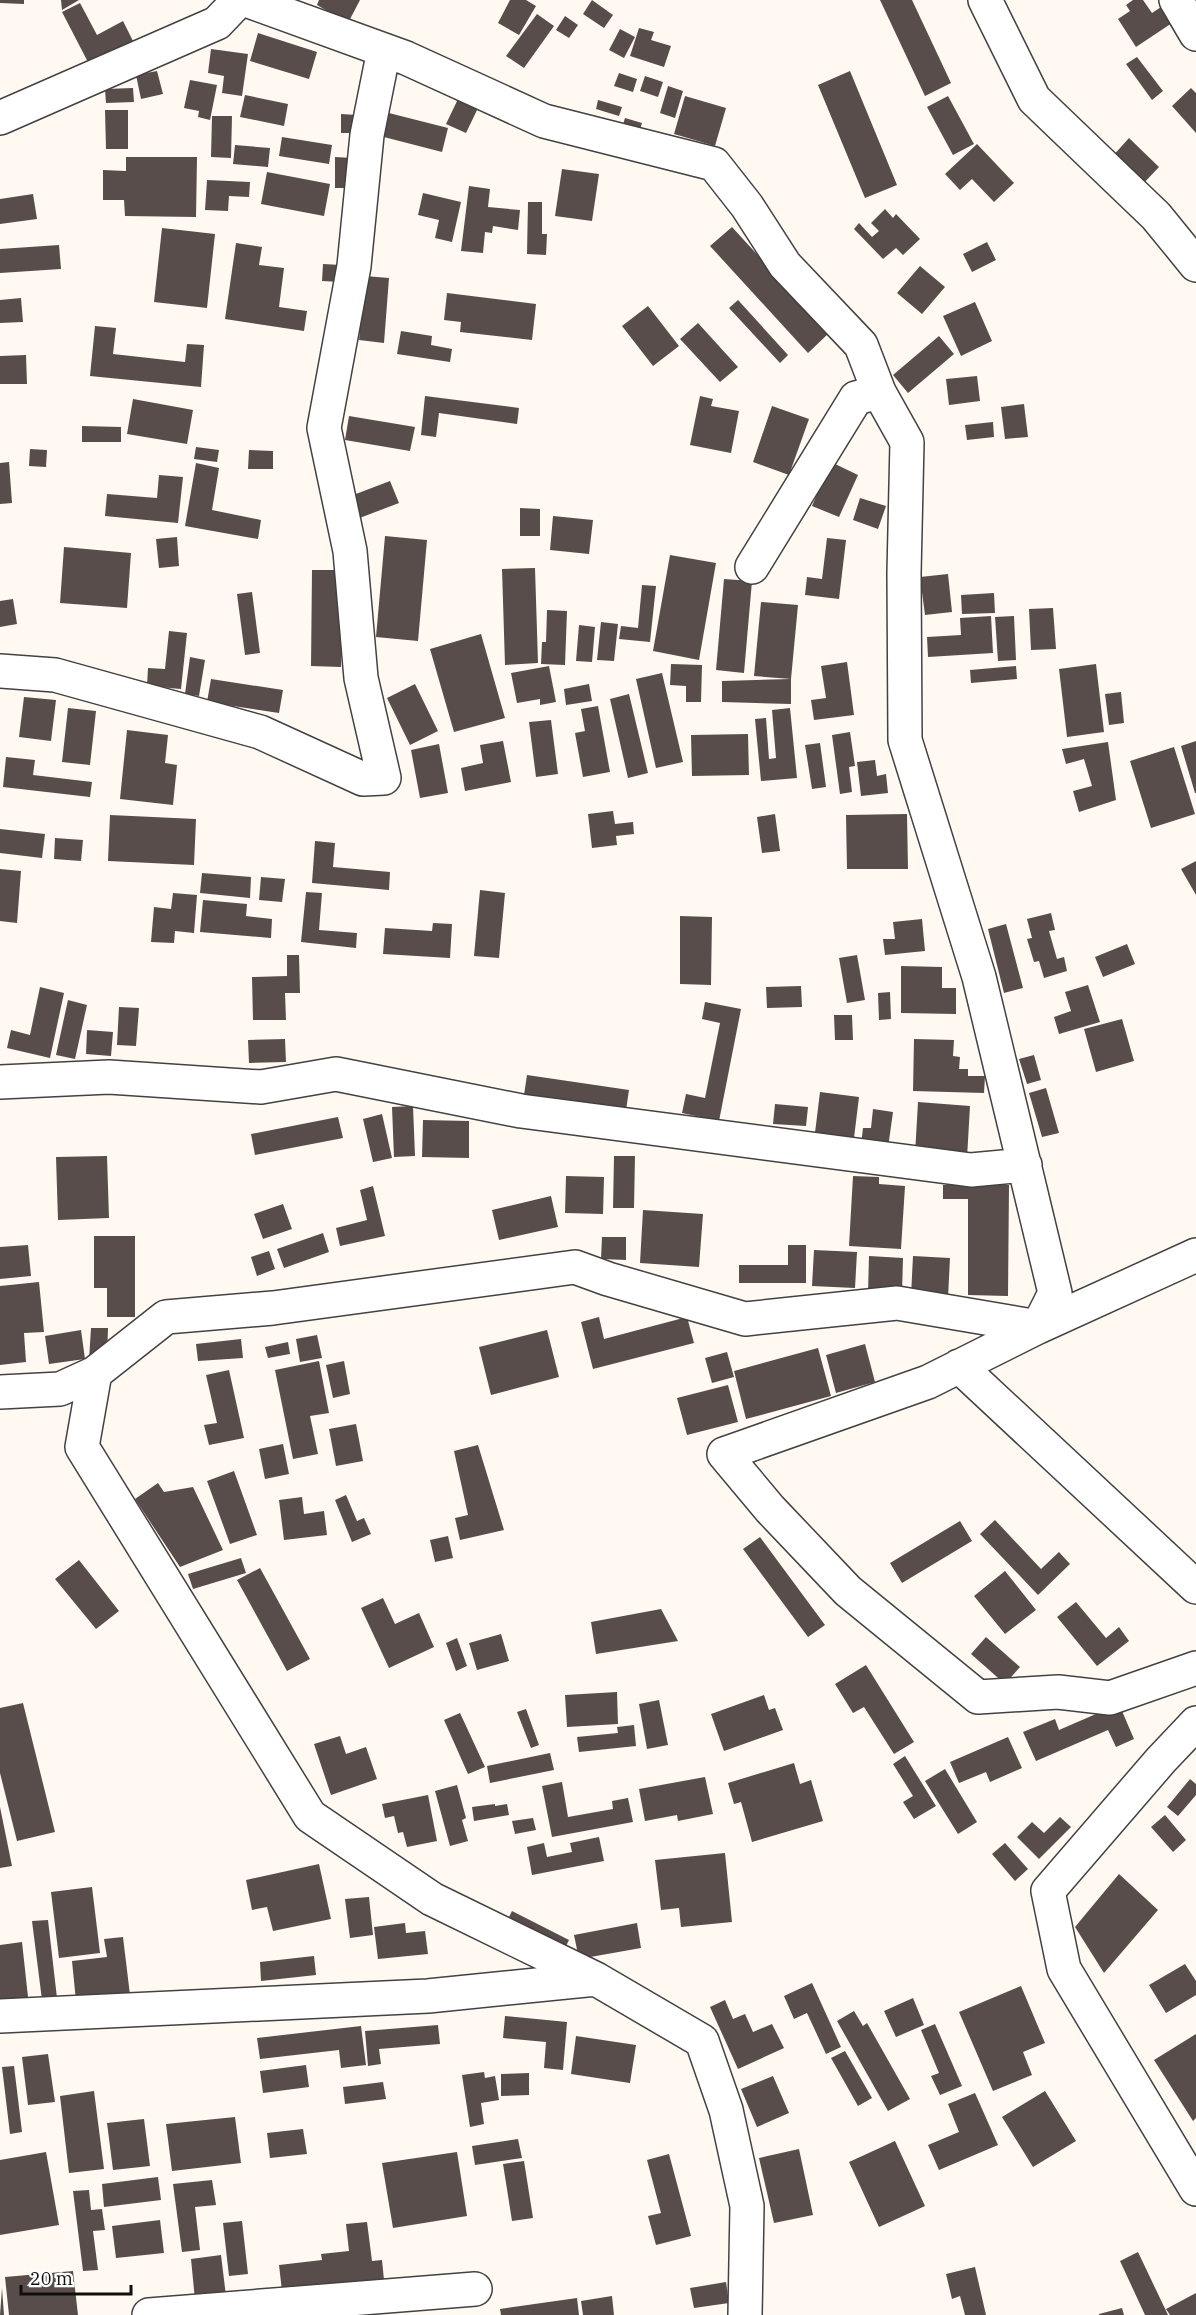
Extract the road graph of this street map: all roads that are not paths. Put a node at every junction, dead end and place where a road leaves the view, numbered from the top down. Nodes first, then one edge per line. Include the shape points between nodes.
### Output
1 (239, 0) edge
2 (246, 0) edge
3 (985, 0) edge
4 (1176, 0) edge
5 (1196, 34) edge
6 (384, 50) junction
7 (0, 118) edge
8 (1196, 265) edge
9 (879, 392) junction
10 (752, 567) dead end
11 (0, 671) edge
12 (0, 1082) edge
13 (1025, 1165) junction
14 (1196, 1255) edge
15 (1038, 1327) junction
16 (959, 1366) junction
17 (95, 1373) junction
18 (0, 1392) edge
19 (1196, 1587) edge
20 (1196, 1668) edge
21 (1196, 1723) edge
22 (596, 1979) junction
23 (0, 2016) edge
24 (1196, 2189) edge
25 (475, 2289) dead end
26 (149, 2315) edge
27 (744, 2315) edge

1 - 7 street via 217,23
2 - 6 street
3 - 8 street via 1034,99 1155,216
4 - 5 street
6 - 9 street via 544,121 714,164 785,265 861,345
6 - 11 street via 367,135 354,266 324,429 350,551 361,678 384,778 363,779 260,732 214,719 55,675
9 - 10 street via 856,398
9 - 13 street via 907,442 904,740 979,976
12 - 13 street via 109,1077 261,1087 336,1074 545,1114 971,1170
13 - 15 street via 1055,1293
14 - 15 street
15 - 16 street
15 - 17 street via 897,1303 745,1319 575,1267 273,1308 166,1317
16 - 19 street
16 - 20 street via 928,1382 724,1454 848,1592 978,1697 1058,1692 1110,1698
17 - 18 street via 60,1389
17 - 22 street via 82,1447 310,1816 432,1899
21 - 24 street via 1048,1891 1064,1969
22 - 23 street via 428,1996
22 - 27 street via 702,2041 726,2110 747,2206
25 - 26 street

